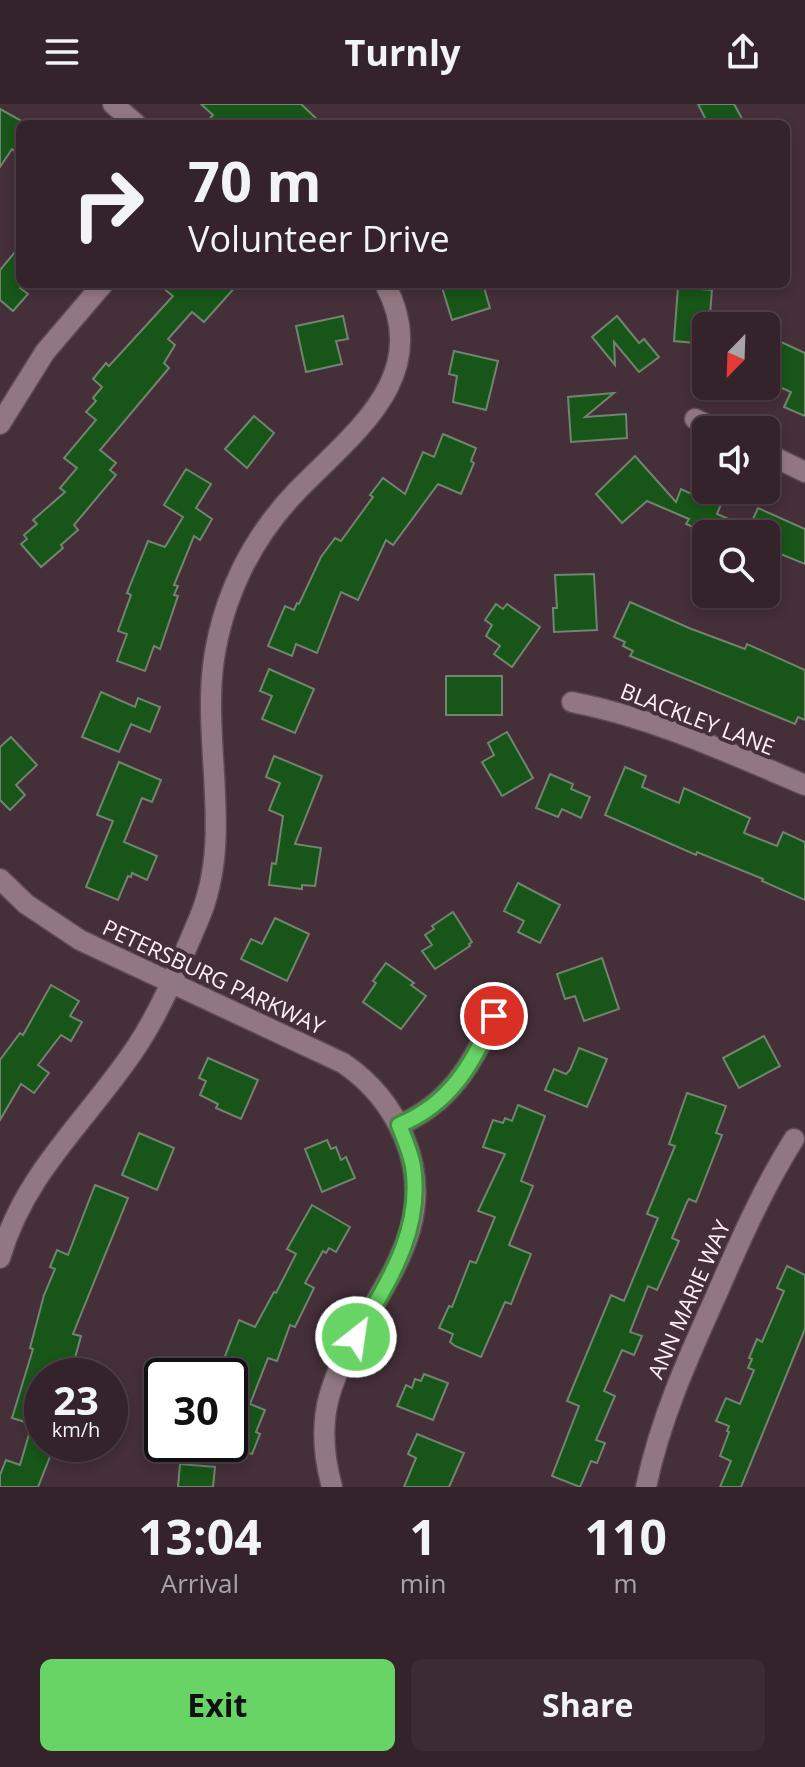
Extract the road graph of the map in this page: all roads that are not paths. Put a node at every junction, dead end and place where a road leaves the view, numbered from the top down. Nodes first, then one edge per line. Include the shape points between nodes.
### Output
1 (113, 104) edge
2 (131, 120) edge
3 (100, 288) edge
4 (387, 288) edge
5 (0, 424) edge
6 (780, 460) edge
7 (805, 472) edge
8 (572, 702) dead end
9 (805, 785) edge
10 (0, 879) edge
11 (171, 981) junction
12 (494, 1016) dead end
13 (399, 1125) junction
14 (794, 1139) dead end
15 (0, 1258) edge
16 (332, 1487) edge
17 (646, 1487) edge

1 - 2 street
3 - 5 street via 45,352
4 - 11 street via 400,335 389,389 367,421 267,526 241,571 223,620 211,703 214,865 202,912
6 - 7 street
8 - 9 street, BLACKLEY LANE via 666,728
10 - 11 street, PETERSBURG PARKWAY via 26,904 80,940
11 - 13 street, PETERSBURG PARKWAY via 343,1063 368,1082
11 - 15 street via 137,1046 30,1188
12 - 13 street via 452,1089
13 - 16 street, PETERSBURG PARKWAY via 413,1166 413,1220 400,1260 331,1391 324,1443
14 - 17 street, ANN MARIE WAY via 756,1206 680,1376

